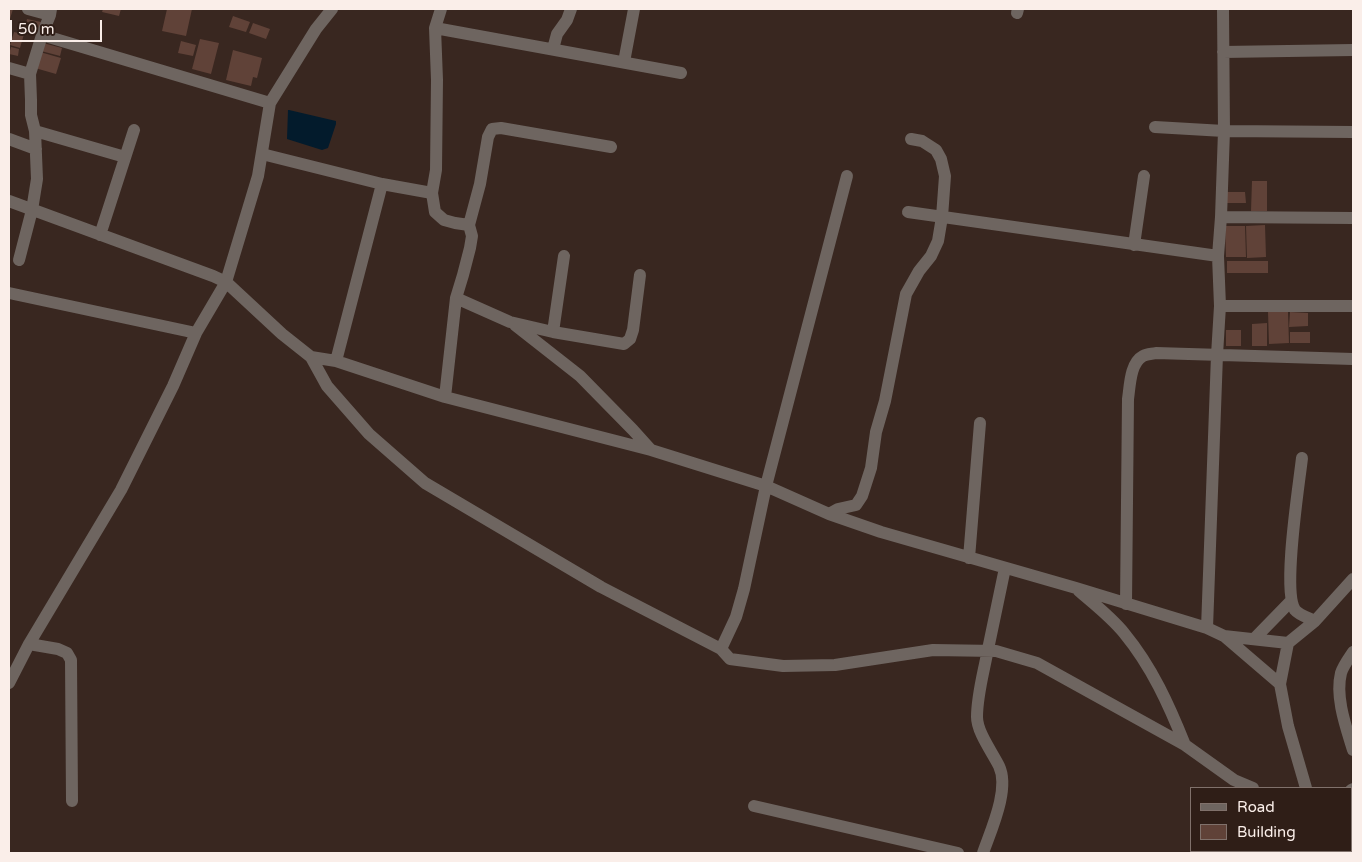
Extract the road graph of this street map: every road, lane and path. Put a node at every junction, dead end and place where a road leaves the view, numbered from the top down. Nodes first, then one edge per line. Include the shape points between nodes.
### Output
1 (28, 9) edge
2 (332, 9) edge
3 (441, 9) edge
4 (571, 9) edge
5 (634, 9) edge
6 (1223, 9) edge
7 (51, 12) edge
8 (435, 28) junction
9 (42, 35) junction
10 (552, 49) junction
11 (1353, 50) edge
12 (1223, 52) junction
13 (624, 62) junction
14 (9, 68) edge
15 (681, 72) dead end
16 (30, 74) junction
17 (270, 104) junction
18 (1155, 127) dead end
19 (35, 130) junction
20 (134, 130) dead end
21 (1224, 131) junction
22 (1353, 132) edge
23 (9, 139) edge
24 (911, 139) dead end
25 (611, 147) dead end
26 (36, 149) junction
27 (262, 154) junction
28 (125, 157) junction
29 (847, 176) dead end
30 (1144, 176) dead end
31 (382, 184) junction
32 (432, 194) junction
33 (9, 201) edge
34 (32, 210) junction
35 (908, 212) dead end
36 (942, 217) junction
37 (1221, 218) junction
38 (1353, 218) edge
39 (469, 225) junction
40 (100, 235) junction
41 (1134, 245) junction
42 (564, 256) dead end
43 (1218, 256) junction
44 (19, 260) dead end
45 (640, 275) dead end
46 (226, 282) junction
47 (9, 293) edge
48 (456, 298) junction
49 (1220, 306) junction
50 (1353, 306) edge
51 (510, 322) junction
52 (553, 332) junction
53 (196, 333) junction
54 (1217, 354) junction
55 (311, 357) junction
56 (1353, 359) edge
57 (336, 361) junction
58 (445, 397) junction
59 (980, 423) dead end
60 (651, 450) junction
61 (1302, 458) dead end
62 (766, 486) junction
63 (829, 514) junction
64 (969, 558) junction
65 (1005, 568) junction
66 (1353, 579) edge
67 (1076, 588) junction
68 (1291, 601) junction
69 (1126, 604) junction
70 (1315, 621) junction
71 (1207, 628) junction
72 (1224, 636) junction
73 (1254, 639) junction
74 (1288, 643) junction
75 (29, 644) junction
76 (721, 648) junction
77 (988, 651) junction
78 (1353, 652) edge
79 (9, 683) edge
80 (1280, 684) junction
81 (1185, 745) junction
82 (1353, 750) edge
83 (1251, 787) edge
84 (1306, 787) edge
85 (72, 801) dead end
86 (754, 806) dead end
87 (958, 853) edge
88 (983, 853) edge

1 - 7 street
2 - 17 street
3 - 8 street
4 - 10 street
5 - 13 street
6 - 12 street
7 - 9 street
8 - 10 street
8 - 32 street via 436,170
9 - 16 street
9 - 17 street
10 - 13 street
11 - 12 street
12 - 21 street
13 - 15 street
14 - 16 street
16 - 19 street via 31,115
17 - 27 street
18 - 21 street
19 - 26 street
19 - 28 street
20 - 28 street
21 - 22 street
21 - 37 street
23 - 26 street
24 - 36 street via 922,141 936,150 941,159 946,176
25 - 39 street via 492,129
26 - 34 street via 37,179
27 - 31 street
27 - 46 street
28 - 40 street
29 - 62 street
30 - 41 street
31 - 32 street
31 - 57 street
32 - 39 street via 436,212 444,220
33 - 34 street
34 - 40 street
34 - 44 street
35 - 36 street
36 - 41 street
36 - 63 street via 938,242 906,294 871,468 862,496 856,505
37 - 38 street
37 - 43 street
39 - 48 street via 472,236 470,248
40 - 46 street
41 - 43 street
42 - 52 street
43 - 49 street
45 - 52 street via 633,330 630,340 624,344
46 - 53 street
46 - 55 street
47 - 53 street
48 - 51 street
48 - 58 street
49 - 50 street
49 - 54 street
51 - 52 street
51 - 60 street via 580,376
53 - 75 street via 121,490
54 - 56 street
54 - 69 street via 1156,353 1143,356 1136,363 1128,399
54 - 71 street
55 - 57 street
55 - 76 street via 327,386 369,434 425,483 601,587
57 - 58 street
58 - 60 street
59 - 64 street
60 - 62 street
61 - 68 street via 1290,560
62 - 63 street
62 - 76 street via 744,589 736,617
63 - 64 street
64 - 65 street
65 - 67 street
65 - 77 street
66 - 70 street
67 - 69 street
67 - 81 street via 1123,632 1150,668
68 - 70 street via 1296,611
68 - 73 street
69 - 71 street
70 - 74 street
71 - 72 street
72 - 73 street
72 - 80 street
73 - 74 street
74 - 80 street
75 - 79 street
75 - 85 street via 58,649 67,653 71,660
76 - 77 street via 730,658 783,666 835,665 933,650
77 - 81 street via 1037,663
77 - 88 street via 977,720 1000,768 1003,789
78 - 82 street via 1341,670 1339,684 1343,718
80 - 84 street
81 - 83 street via 1234,780
86 - 87 street

